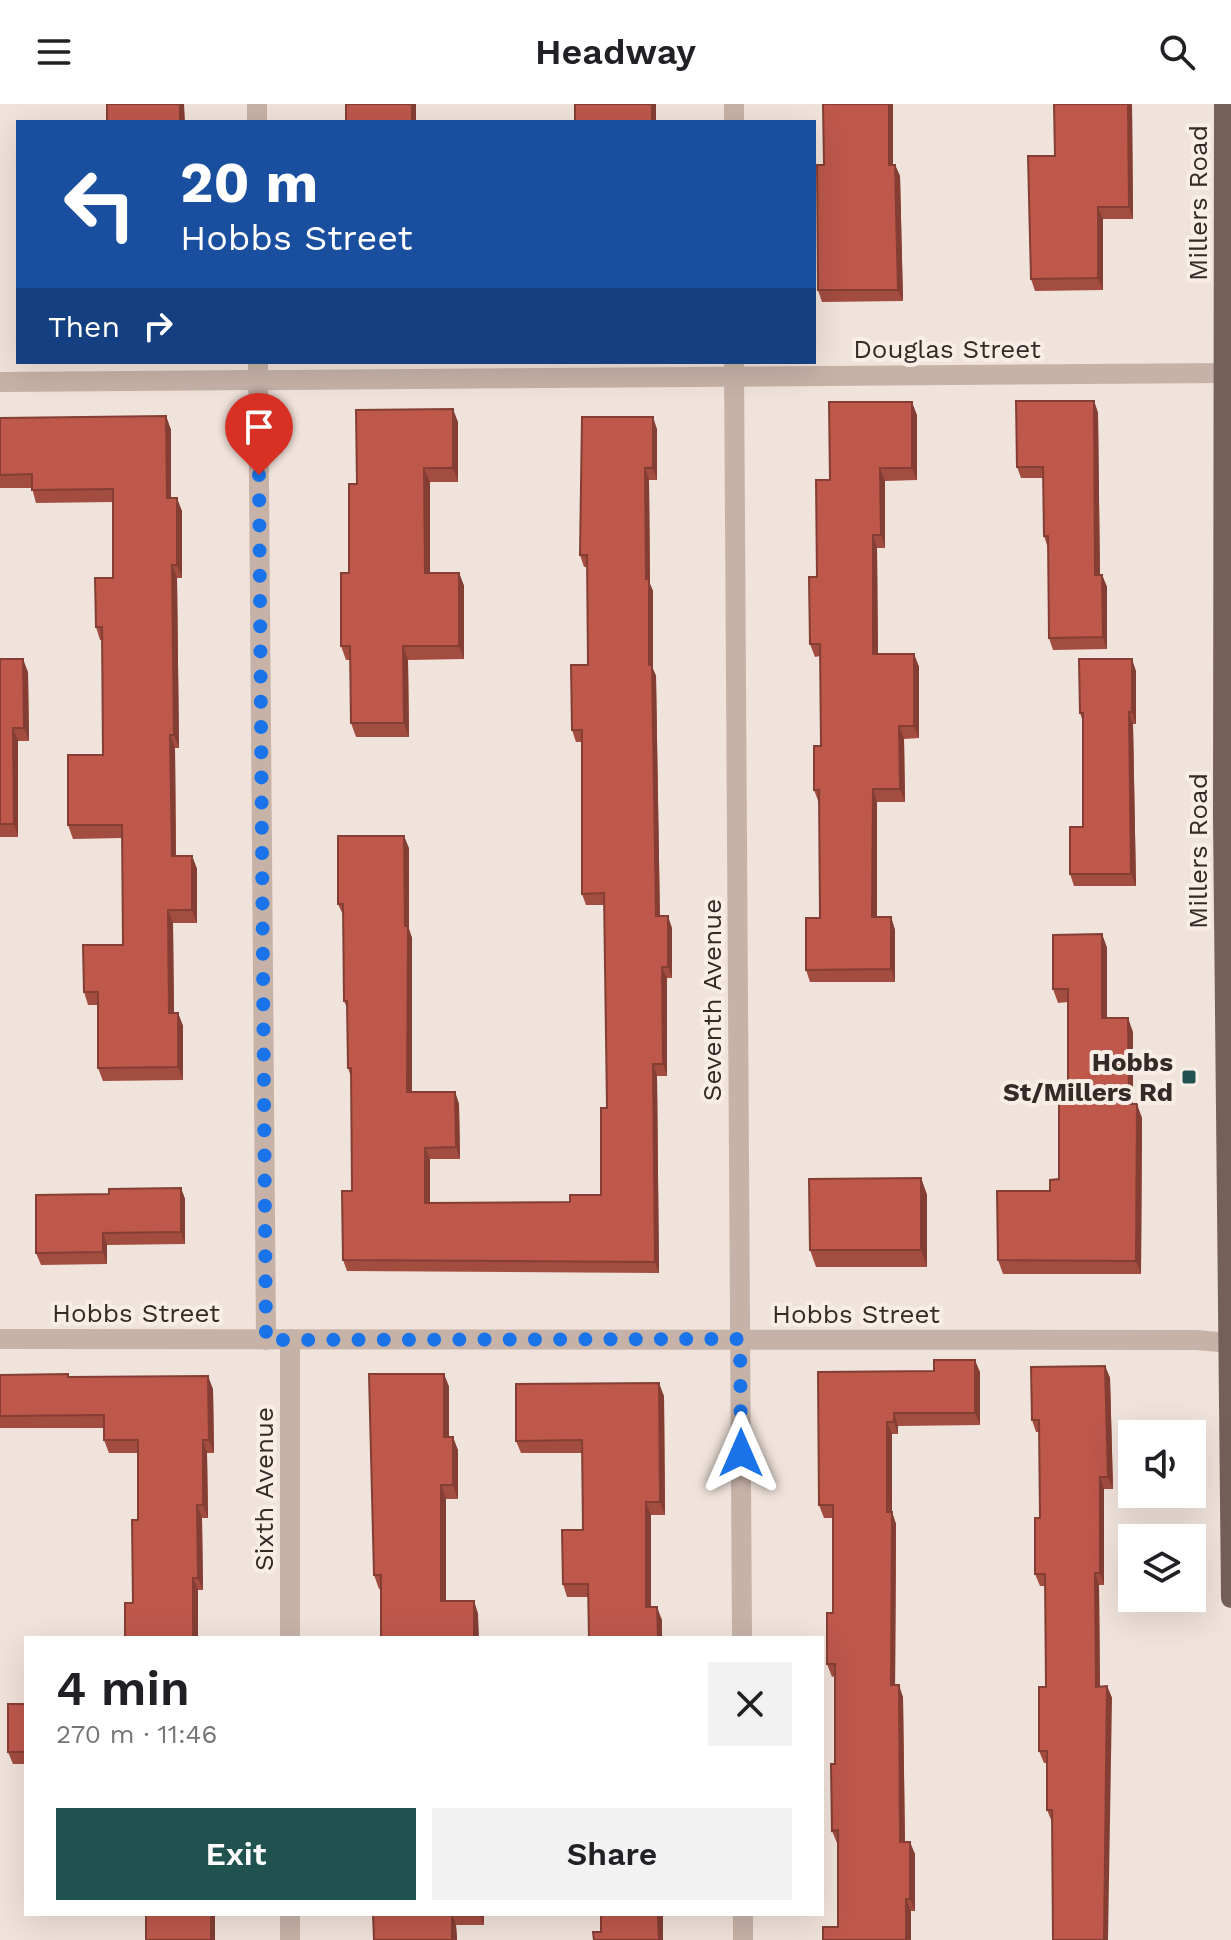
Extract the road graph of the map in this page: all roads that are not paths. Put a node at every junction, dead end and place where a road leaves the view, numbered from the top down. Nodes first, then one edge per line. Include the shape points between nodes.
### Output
1 (1224, 104) edge
2 (734, 369) edge
3 (258, 371) edge
4 (1223, 373) junction
5 (0, 382) edge
6 (0, 1339) edge
7 (290, 1339) junction
8 (740, 1339) junction
9 (266, 1340) junction
10 (1230, 1343) edge
11 (1231, 1598) edge
12 (290, 1636) edge
13 (742, 1636) edge
14 (290, 1916) edge
15 (743, 1916) edge
16 (290, 1940) edge
17 (743, 1940) edge

1 - 4 main road, Millers Road
2 - 3 street, Douglas Street
2 - 4 street, Douglas Street
2 - 8 street, Seventh Avenue
3 - 5 street, Douglas Street
3 - 9 street
4 - 10 main road, Millers Road
6 - 9 street, Hobbs Street
7 - 8 street, Hobbs Street
7 - 9 street, Hobbs Street
7 - 12 street, Sixth Avenue
8 - 10 street, Hobbs Street
8 - 13 street, Seventh Avenue
10 - 11 main road, Millers Road
14 - 16 street
15 - 17 street

